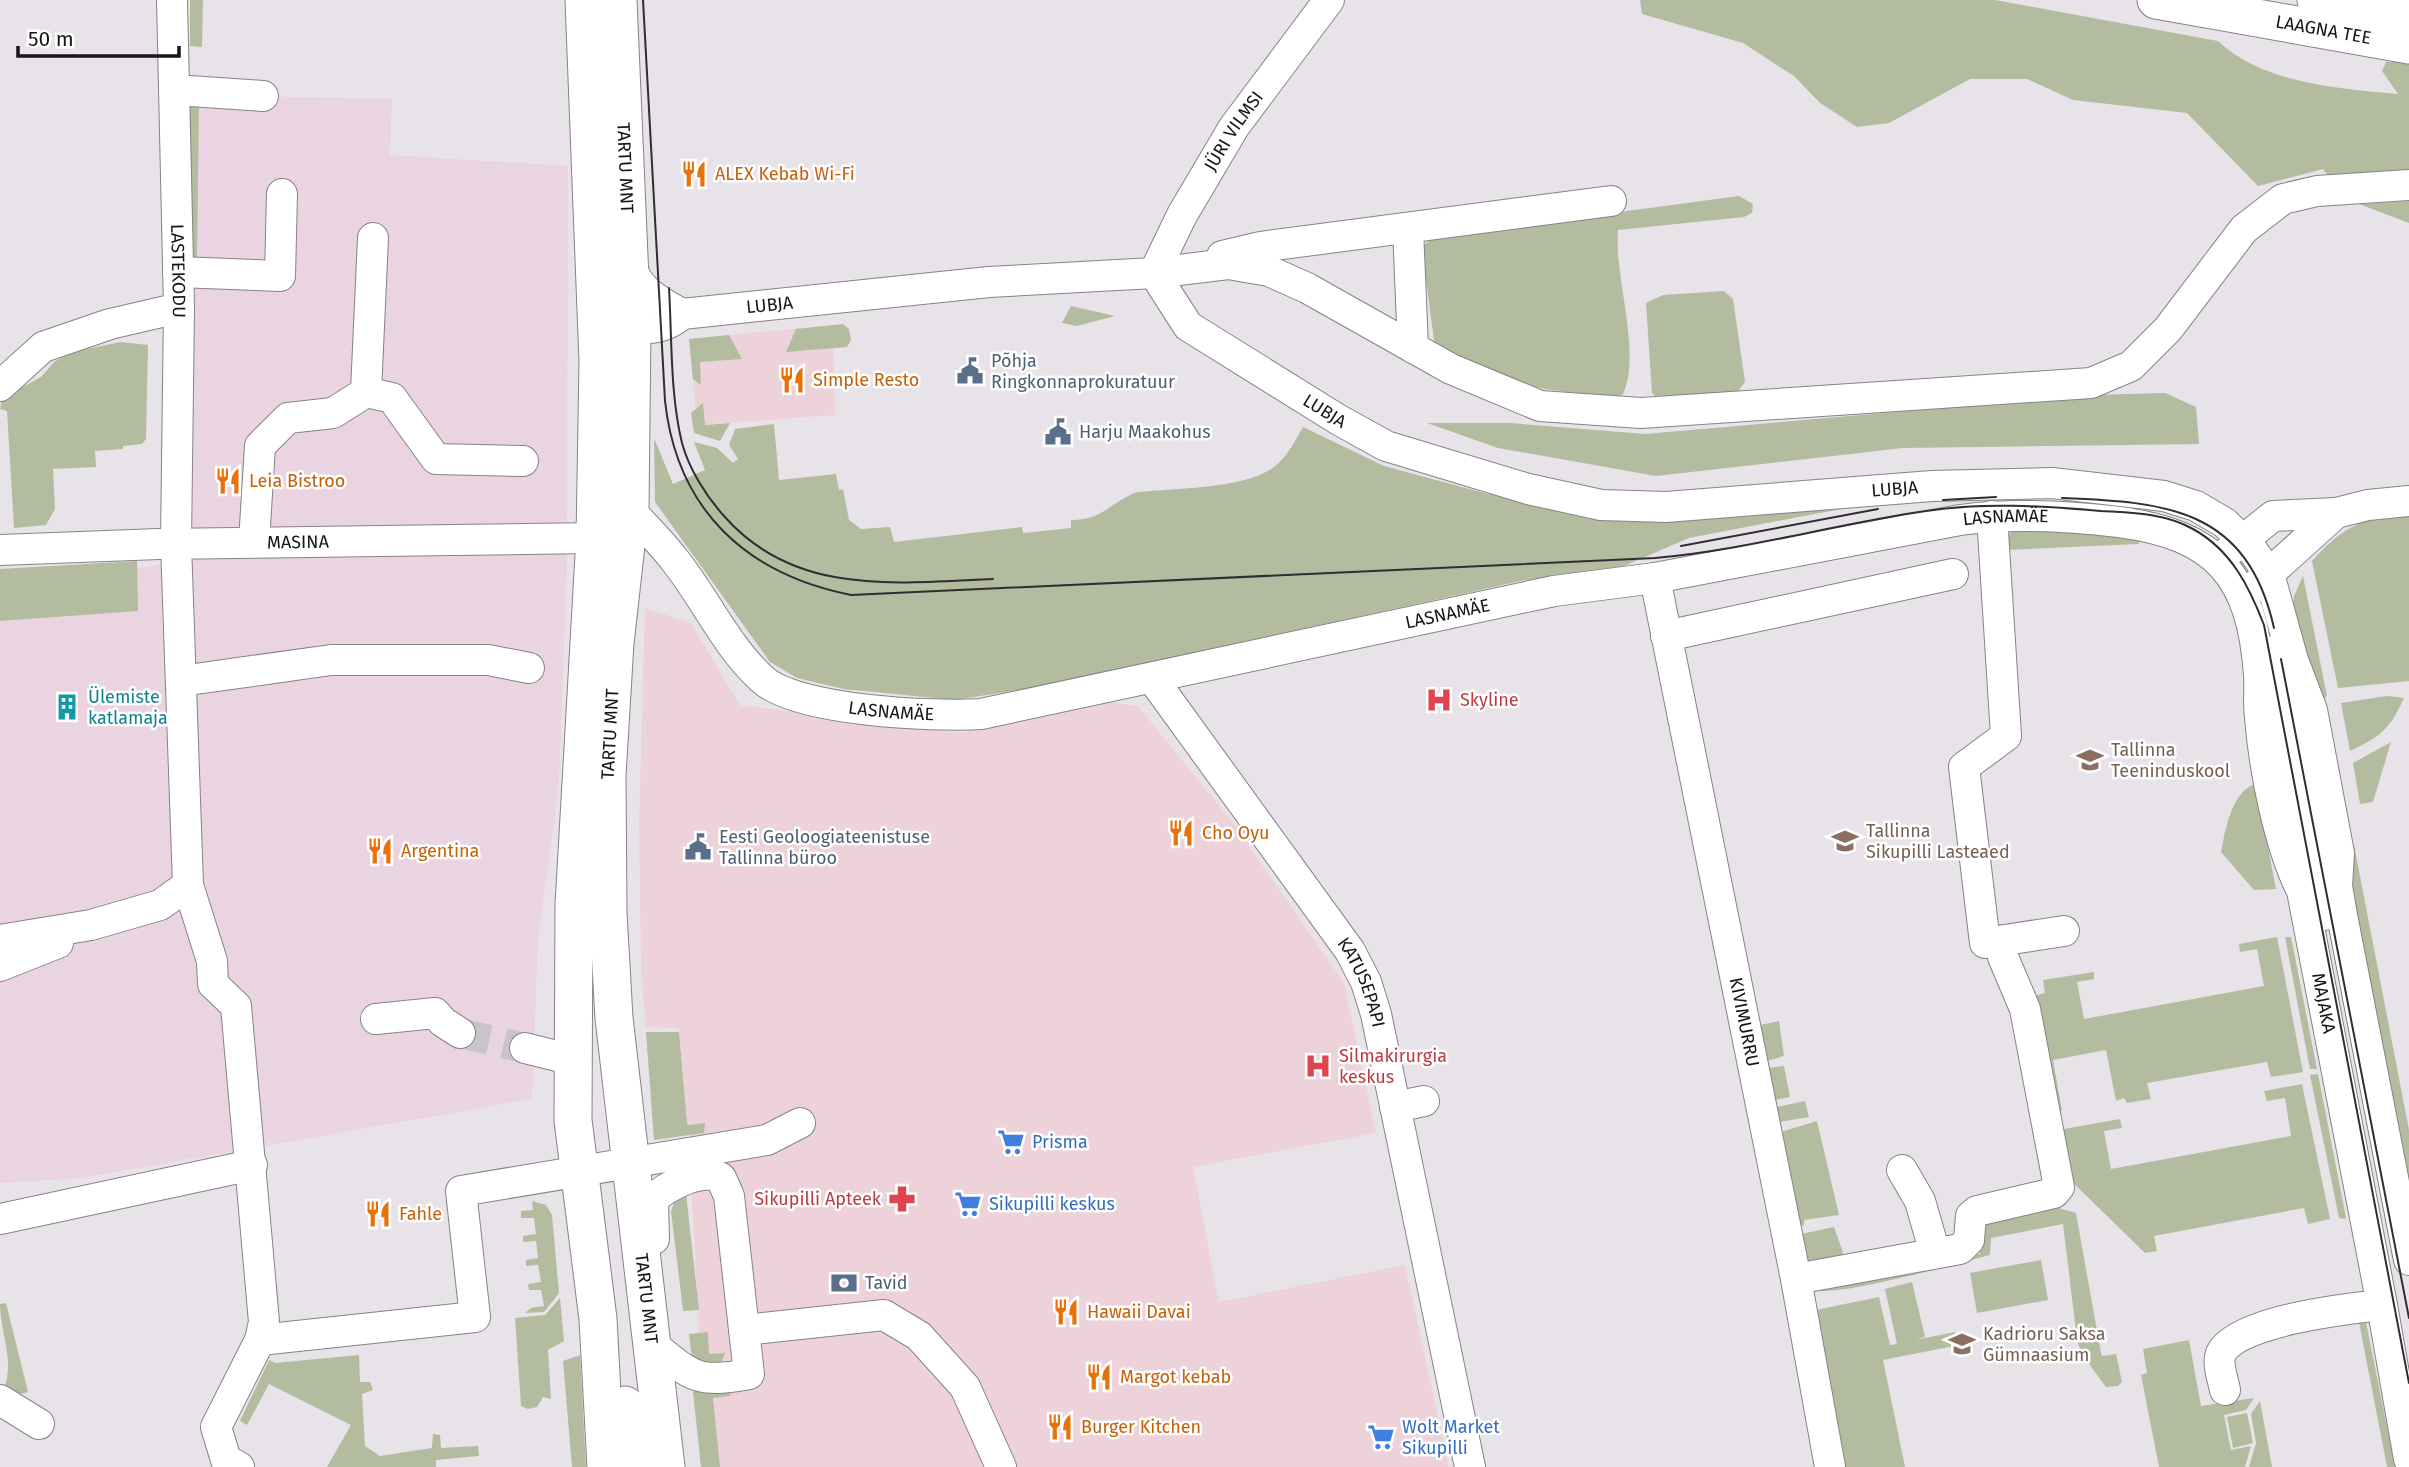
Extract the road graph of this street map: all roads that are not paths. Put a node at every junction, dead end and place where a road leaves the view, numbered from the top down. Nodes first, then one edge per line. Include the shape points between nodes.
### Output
1 (172, 0) edge
2 (584, 0) edge
3 (618, 0) edge
4 (1329, 0) edge
5 (2156, 0) edge
6 (2316, 0) edge
7 (2409, 17) edge
8 (2409, 44) edge
9 (175, 90) junction
10 (263, 96) dead end
11 (2409, 185) edge
12 (282, 194) dead end
13 (592, 195) junction
14 (1611, 201) dead end
15 (1409, 228) junction
16 (373, 238) dead end
17 (630, 265) junction
18 (178, 272) junction
19 (1154, 273) junction
20 (178, 308) junction
21 (682, 314) junction
22 (632, 326) junction
23 (1413, 348) junction
24 (0, 386) edge
25 (366, 392) junction
26 (597, 437) junction
27 (523, 461) dead end
28 (1956, 486) junction
29 (2409, 501) edge
30 (631, 510) junction
31 (2336, 513) junction
32 (1992, 516) junction
33 (595, 538) junction
34 (254, 542) junction
35 (176, 544) junction
36 (2231, 549) junction
37 (0, 550) edge
38 (627, 556) junction
39 (1953, 574) dead end
40 (1655, 578) junction
41 (2255, 585) junction
42 (691, 586) junction
43 (1666, 636) junction
44 (615, 643) junction
45 (529, 668) dead end
46 (1152, 678) junction
47 (181, 681) junction
48 (188, 885) junction
49 (91, 925) junction
50 (2064, 931) dead end
51 (0, 940) edge
52 (2000, 941) junction
53 (0, 966) edge
54 (376, 1019) dead end
55 (460, 1033) tunnel mouth
56 (525, 1048) tunnel mouth
57 (573, 1060) junction
58 (1424, 1101) dead end
59 (1395, 1107) junction
60 (800, 1123) dead end
61 (734, 1146) junction
62 (630, 1162) junction
63 (252, 1165) junction
64 (1902, 1170) dead end
65 (579, 1172) junction
66 (729, 1196) junction
67 (0, 1219) edge
68 (1935, 1253) junction
69 (2409, 1260) edge
70 (1796, 1279) junction
71 (2382, 1305) junction
72 (647, 1306) junction
73 (598, 1319) junction
74 (744, 1330) junction
75 (260, 1340) junction
76 (651, 1343) junction
77 (2409, 1351) edge
78 (2225, 1390) dead end
79 (0, 1400) edge
80 (39, 1424) dead end
81 (2409, 1459) edge
82 (239, 1467) edge
83 (606, 1467) edge
84 (633, 1467) edge
85 (666, 1467) edge
86 (1001, 1467) edge
87 (1470, 1467) edge
88 (1830, 1467) edge

1 - 9 street, LASTEKODU
2 - 13 main road, TARTU MNT
3 - 17 main road, TARTU MNT
4 - 19 street, JÜRI VILMSI via 1221,146
5 - 8 main road, LAAGNA TEE
6 - 7 main road, LAAGNA TEE
9 - 10 street
9 - 18 street, LASTEKODU
11 - 23 street via 2317,191 2283,199 2244,229 2168,329 2130,366 2091,383 1641,413 1540,406
12 - 18 street via 280,276
13 - 22 street via 608,222 613,303 619,316
13 - 26 main road, TARTU MNT
14 - 15 street
15 - 19 street via 1260,247
15 - 23 street
16 - 25 street
17 - 21 street via 651,296
17 - 22 main road, TARTU MNT
18 - 20 street, LASTEKODU
19 - 21 street, LUBJA via 989,282
19 - 23 street via 1248,265 1307,288
19 - 28 street, LUBJA via 1188,326 1339,421 1386,446 1528,489 1601,505 1665,507
20 - 24 street via 110,324 43,347
20 - 35 street, LASTEKODU
21 - 22 street, LUBJA via 672,324
22 - 30 main road, TARTU MNT
25 - 27 street via 392,398 436,459
25 - 34 street via 333,414 288,418 261,446
26 - 33 main road, TARTU MNT
26 - 38 main road via 612,475 612,527
28 - 32 street
28 - 36 street, LASNAMÄE via 2052,483 2164,496 2196,506 2225,523
29 - 31 street
30 - 38 main road, TARTU MNT
30 - 42 street, LASNAMÄE
31 - 36 street via 2273,516
31 - 41 street
32 - 36 street, LASNAMÄE via 2093,519 2158,527
32 - 40 street, LASNAMÄE
32 - 52 street via 2006,736 1964,766 1985,943
33 - 34 street, MASINA
33 - 44 main road via 610,567 608,605
33 - 57 main road, TARTU MNT via 574,905
34 - 35 street, MASINA
35 - 37 street, MASINA
35 - 47 street, LASTEKODU
36 - 41 street
38 - 42 street, LASNAMÄE via 663,568
38 - 44 main road, TARTU MNT
39 - 43 street
40 - 43 street, KIVIMURRU
40 - 46 street, LASNAMÄE via 1554,591
41 - 69 street, MAJAKA via 2312,710 2339,853 2337,886 2342,915
41 - 71 street, MAJAKA via 2260,719 2284,850 2302,891
41 - 77 street via 2274,652
42 - 46 street, LASNAMÄE via 763,680 787,694 812,700 947,716 981,714
43 - 70 street, KIVIMURRU
44 - 62 main road, TARTU MNT via 607,775 608,913
45 - 47 street via 488,660 331,660
46 - 59 street, KATUSEPAPI via 1350,951 1376,1014
47 - 48 street, LASTEKODU
48 - 49 street via 160,905
48 - 63 street, LASTEKODU via 212,961 213,984 236,1006
49 - 51 street
49 - 53 street
50 - 52 street
52 - 68 street via 2025,1009 2059,1187 2053,1193 1977,1211 1971,1216 1966,1246
54 - 55 street via 435,1013
56 - 57 street
57 - 65 main road, TARTU MNT
58 - 59 street
59 - 87 street, KATUSEPAPI
60 - 61 street via 767,1140
61 - 62 street
61 - 66 street via 741,1178
62 - 65 street
62 - 72 main road, TARTU MNT
63 - 67 street
63 - 75 street, LASTEKODU via 264,1322
64 - 68 street via 1920,1201
65 - 73 main road, TARTU MNT
65 - 75 street via 461,1191 475,1317
66 - 72 street via 723,1181 712,1174 676,1183 653,1200 655,1263
66 - 74 street
68 - 70 street
70 - 88 street, KIVIMURRU
71 - 78 street via 2272,1324 2227,1343 2220,1357
71 - 81 street, MAJAKA
72 - 76 main road, TARTU MNT
73 - 83 main road, TARTU MNT
73 - 84 main road via 619,1356
74 - 76 street via 749,1374 698,1378
74 - 86 street via 884,1315 919,1336 965,1387
75 - 82 street via 216,1426 226,1460
76 - 85 main road, TARTU MNT
79 - 80 street

